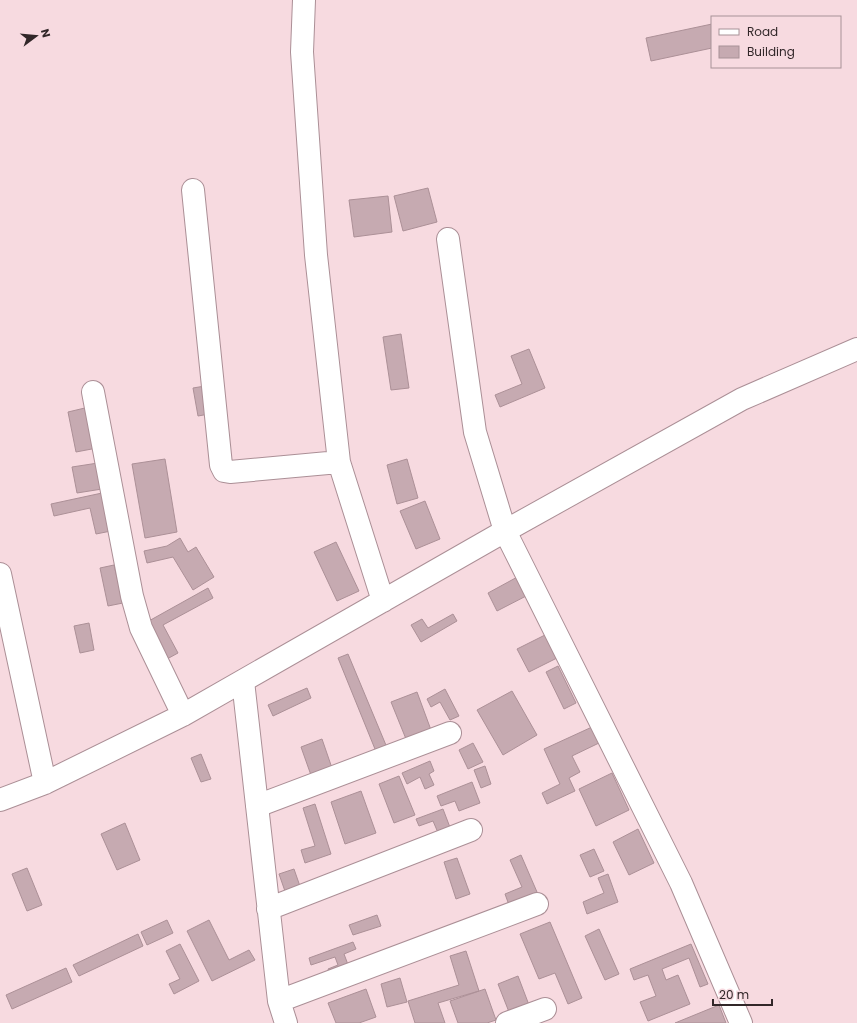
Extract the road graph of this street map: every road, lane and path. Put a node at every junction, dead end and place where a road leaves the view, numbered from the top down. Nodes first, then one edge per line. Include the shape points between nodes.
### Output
1 (304, 0) edge
2 (193, 190) dead end
3 (448, 239) dead end
4 (857, 349) edge
5 (94, 392) dead end
6 (339, 462) junction
7 (505, 530) junction
8 (0, 574) edge
9 (383, 601) junction
10 (243, 681) junction
11 (183, 715) junction
12 (450, 733) dead end
13 (45, 783) junction
14 (0, 800) edge
15 (257, 806) junction
16 (471, 830) dead end
17 (537, 904) dead end
18 (268, 909) junction
19 (279, 1000) junction
20 (545, 1009) dead end
21 (286, 1023) edge
22 (507, 1023) edge
23 (741, 1023) edge

1 - 6 street via 302,52 316,255
2 - 6 street via 221,465 224,470 230,472
3 - 7 street via 475,432
4 - 7 street via 742,399
5 - 11 street via 132,596 141,628
6 - 9 street
7 - 9 street
7 - 23 street via 681,883
8 - 13 street
9 - 10 street
10 - 11 street
10 - 15 street
11 - 13 street
12 - 15 street
13 - 14 street
15 - 18 street
16 - 18 street
17 - 19 street
18 - 19 street
19 - 21 street
20 - 22 street

